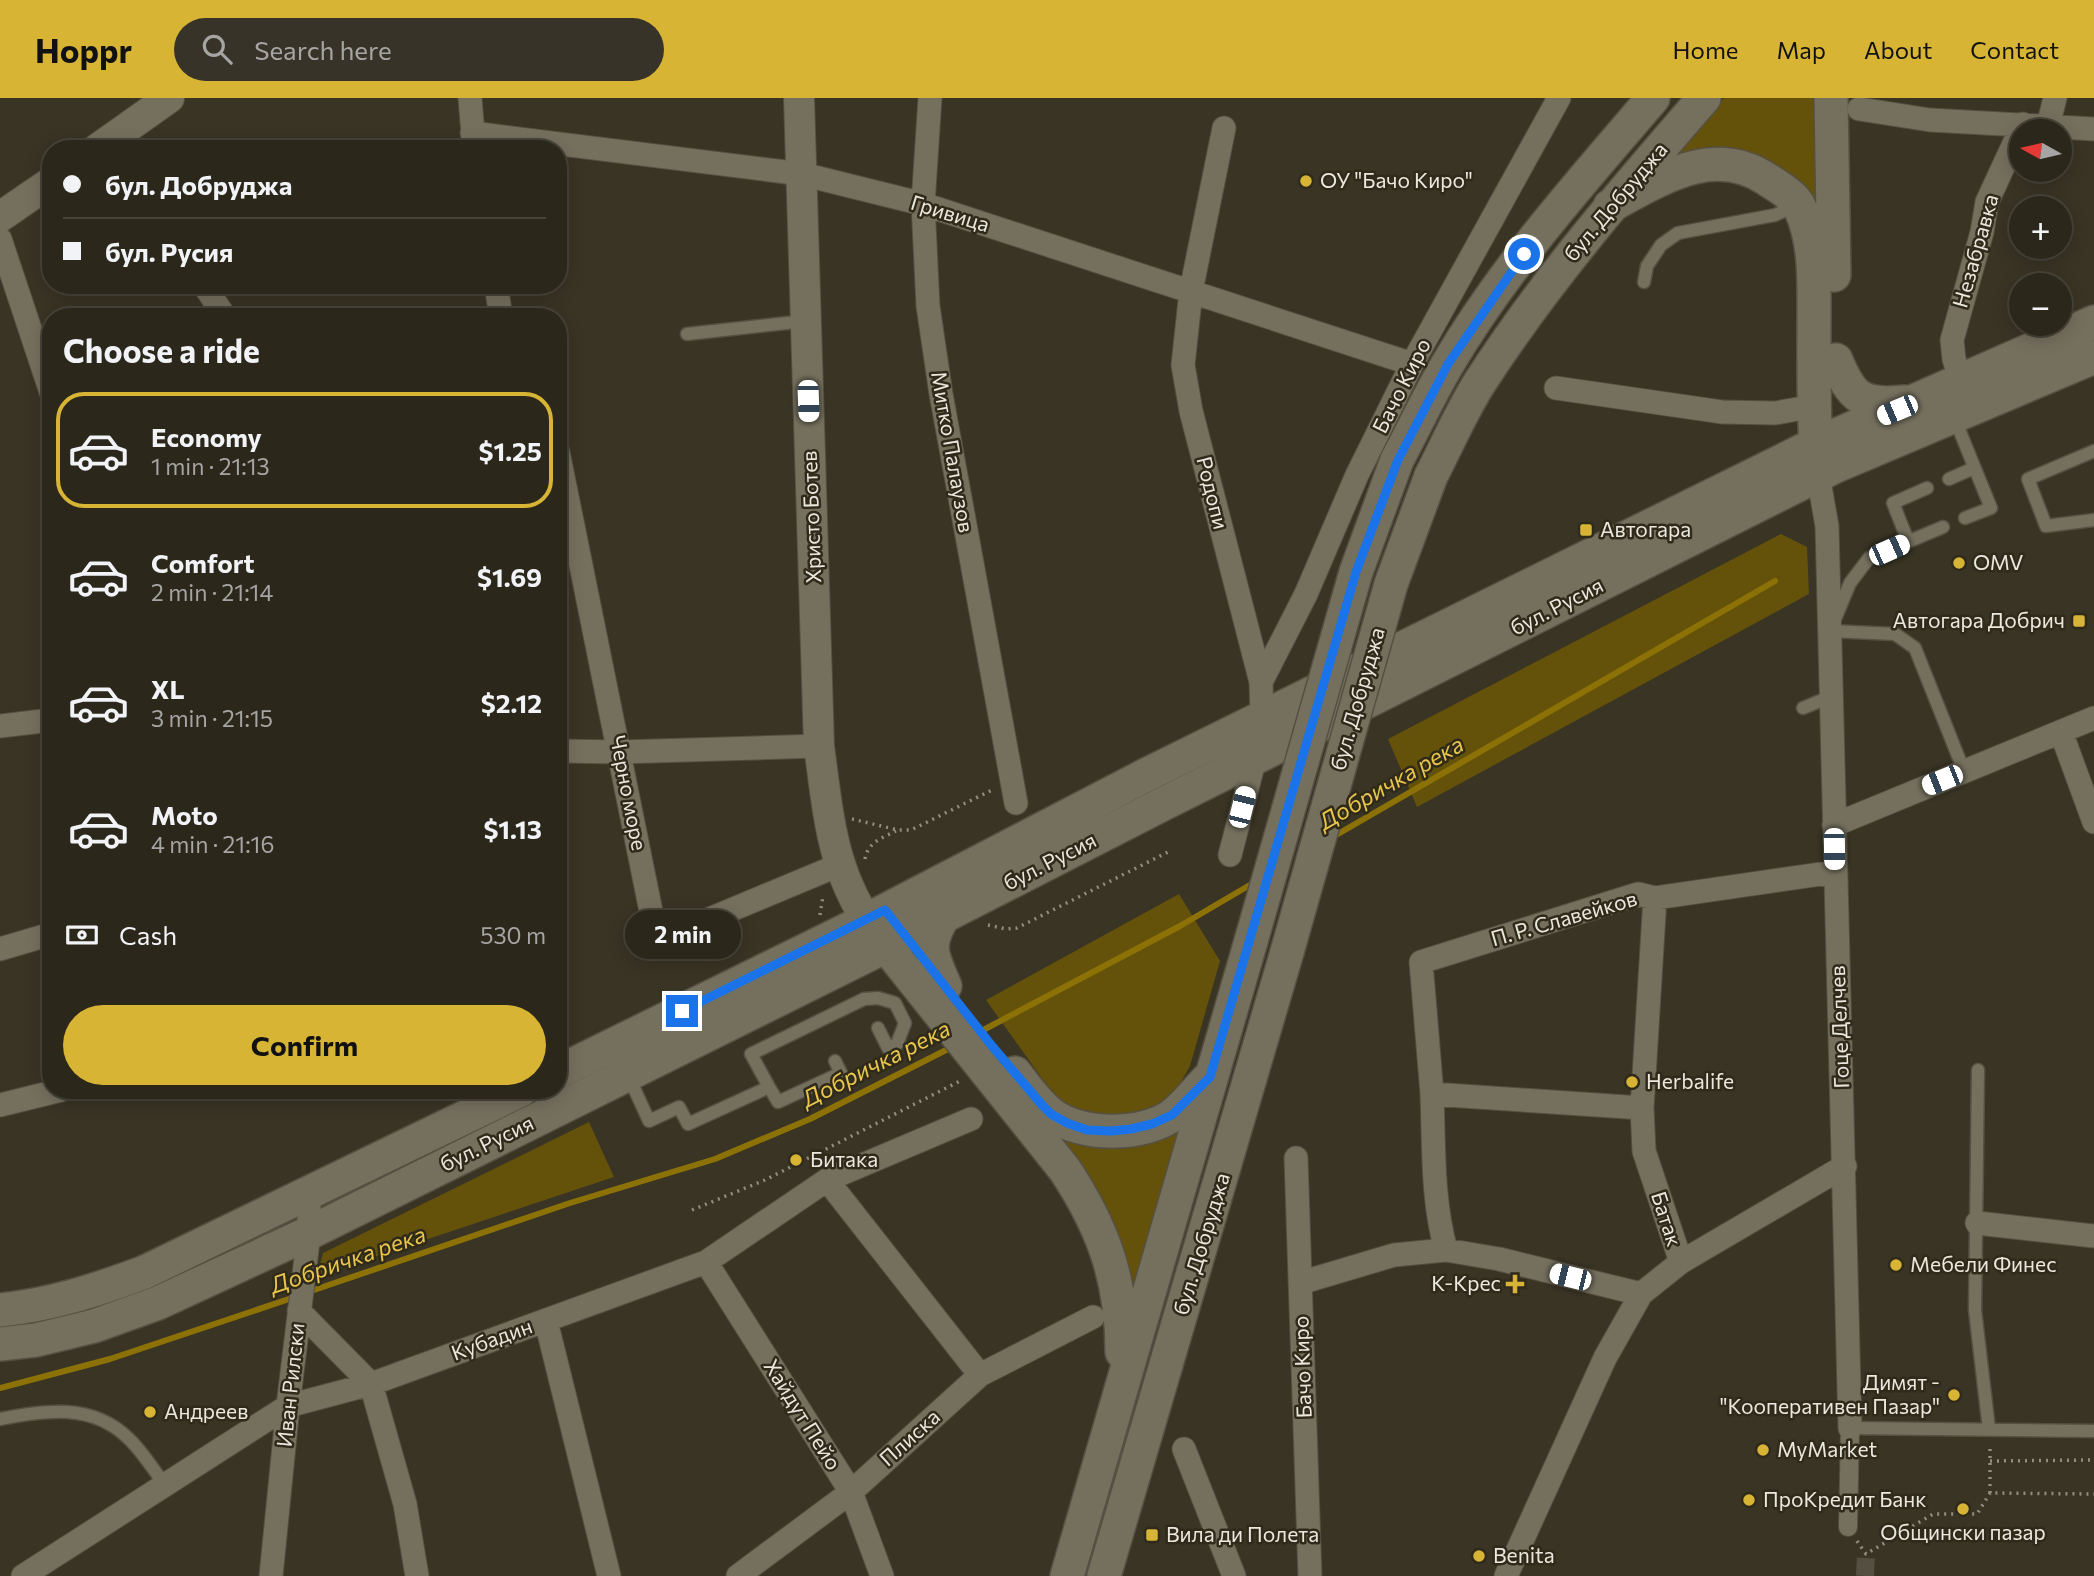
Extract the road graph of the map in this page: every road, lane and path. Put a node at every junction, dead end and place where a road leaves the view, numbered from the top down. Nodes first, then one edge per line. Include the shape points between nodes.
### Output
1 (169, 98) edge
2 (470, 98) edge
3 (799, 98) edge
4 (930, 98) edge
5 (1559, 98) edge
6 (1653, 98) edge
7 (1704, 98) edge
8 (2055, 98) edge
9 (1845, 103) edge
10 (2050, 119) edge
11 (2009, 123) edge
12 (1224, 128) dead end
13 (2072, 128) edge
14 (2094, 129) edge
15 (114, 140) edge
16 (473, 140) edge
17 (567, 150) edge
18 (2009, 154) edge
19 (802, 174) junction
20 (42, 187) edge
21 (923, 204) junction
22 (1799, 205) junction
23 (1610, 206) junction
24 (0, 217) edge
25 (0, 239) edge
26 (1644, 282) dead end
27 (1191, 291) junction
28 (805, 321) junction
29 (2094, 322) edge
30 (687, 334) dead end
31 (2094, 358) edge
32 (1836, 360) junction
33 (1412, 364) junction
34 (42, 365) edge
35 (1961, 382) junction
36 (1556, 388) dead end
37 (1917, 401) junction
38 (1815, 406) junction
39 (1953, 415) junction
40 (2094, 451) edge
41 (1826, 455) junction
42 (1974, 468) junction
43 (1949, 479) dead end
44 (1927, 488) dead end
45 (567, 496) edge
46 (1965, 517) dead end
47 (2094, 520) edge
48 (1943, 527) dead end
49 (1908, 541) junction
50 (1830, 631) junction
51 (1261, 682) junction
52 (1832, 696) junction
53 (1803, 708) dead end
54 (1262, 718) junction
55 (2094, 718) edge
56 (42, 721) edge
57 (0, 726) edge
58 (2061, 732) junction
59 (819, 746) junction
60 (567, 751) edge
61 (620, 752) junction
62 (1255, 758) junction
63 (1964, 771) junction
64 (1014, 792) joint
65 (2094, 822) edge
66 (1834, 825) junction
67 (898, 830) junction
68 (1170, 851) dead end
69 (1230, 855) dead end
70 (842, 870) junction
71 (1835, 872) junction
72 (1654, 898) junction
73 (875, 915) junction
74 (820, 916) dead end
75 (944, 916) junction
76 (984, 925) dead end
77 (42, 937) edge
78 (896, 941) junction
79 (0, 949) edge
80 (945, 986) junction
81 (959, 1022) junction
82 (878, 1028) dead end
83 (983, 1052) junction
84 (835, 1061) dead end
85 (567, 1068) edge
86 (1978, 1070) dead end
87 (628, 1074) junction
88 (1210, 1077) junction
89 (953, 1084) dead end
90 (769, 1087) junction
91 (1432, 1094) junction
92 (42, 1095) edge
93 (502, 1099) edge
94 (0, 1105) edge
95 (1642, 1108) junction
96 (971, 1119) dead end
97 (1296, 1158) dead end
98 (1845, 1166) junction
99 (827, 1180) junction
100 (309, 1195) junction
101 (692, 1210) dead end
102 (1977, 1223) junction
103 (309, 1233) junction
104 (2094, 1236) edge
105 (1447, 1250) junction
106 (706, 1262) junction
107 (1681, 1262) junction
108 (1300, 1283) junction
109 (1641, 1294) junction
110 (301, 1299) junction
111 (0, 1310) edge
112 (1093, 1317) dead end
113 (546, 1321) junction
114 (0, 1343) edge
115 (980, 1375) junction
116 (371, 1384) junction
117 (1121, 1390) junction
118 (288, 1406) junction
119 (0, 1419) edge
120 (1850, 1428) junction
121 (1989, 1429) junction
122 (2094, 1431) edge
123 (1184, 1449) dead end
124 (2094, 1460) edge
125 (1990, 1461) junction
126 (165, 1485) junction
127 (851, 1492) junction
128 (1990, 1493) junction
129 (2094, 1494) edge
130 (1848, 1527) dead end
131 (1866, 1554) dead end
132 (23, 1576) edge
133 (271, 1576) edge
134 (417, 1576) edge
135 (609, 1576) edge
136 (738, 1576) edge
137 (882, 1576) edge
138 (1067, 1576) edge
139 (1104, 1576) edge
140 (1234, 1576) edge
141 (1310, 1576) edge
142 (1506, 1576) edge

1 - 15 street
2 - 16 street
3 - 19 street, Христо Ботев
4 - 21 street, Митко Палаузов
5 - 33 street, Бачо Киро
6 - 88 main road, бул. Добруджа, bridge via 1509,272 1448,364 1398,460 1356,572
7 - 23 main road, бул. Добруджа
8 - 10 street
9 - 11 street via 1930,120
9 - 32 main road
12 - 27 street, Родопи
13 - 14 street
17 - 19 street, Гривица
18 - 35 street, Незабравка via 1987,202 1952,340
19 - 21 street, Гривица
19 - 28 street, Христо Ботев
20 - 24 street
21 - 27 street, Гривица
21 - 64 street, Митко Палаузов via 928,306 941,394
22 - 23 main road via 1756,172 1729,164 1701,165 1665,177
22 - 26 lane via 1775,215 1678,233 1661,245 1647,266
22 - 38 main road via 1811,237 1814,271
23 - 139 main road, бул. Добруджа, bridge via 1538,297 1478,385 1431,477 1391,584
25 - 34 street
27 - 33 street, Гривица
27 - 51 street, Родопи via 1183,365 1191,411
28 - 30 lane
28 - 59 street, Христо Ботев
29 - 35 main road, бул. Русия
31 - 39 main road, бул. Русия
32 - 37 main road via 1856,397 1883,403
32 - 41 main road
33 - 51 street, Бачо Киро
35 - 37 main road, бул. Русия
36 - 38 street via 1722,412 1775,413
37 - 41 main road, бул. Русия
38 - 41 main road
39 - 41 main road, бул. Русия
39 - 42 lane
40 - 47 lane via 2028,480 2046,526
41 - 50 street, Гоце Делчев
41 - 54 main road, бул. Русия
41 - 62 main road, бул. Русия
42 - 43 lane
42 - 46 lane via 1991,508
44 - 49 lane via 1894,503
45 - 61 street, Черно море
48 - 49 lane
49 - 50 lane via 1869,558 1850,583
50 - 52 street, Гоце Делчев
50 - 63 lane via 1895,634 1915,648
51 - 54 street, Родопи
52 - 53 lane
52 - 66 street, Гоце Делчев
54 - 62 street, Родопи
54 - 73 main road, бул. Русия
55 - 58 street
56 - 57 street
58 - 63 street
58 - 65 street
59 - 61 street
59 - 70 street, Христо Ботев
60 - 61 street
61 - 70 street, Черно море via 657,941
62 - 69 street, Родопи
62 - 75 main road, бул. Русия
63 - 66 street
64 - 67 path via 911,830
66 - 71 street, Гоце Делчев
67 - 70 path via 875,841 866,854
67 - 70 path via 853,819 833,825
68 - 76 path via 1017,928
70 - 73 street
70 - 74 path
71 - 72 street, П. Р. Славейков
71 - 98 street, Гоце Делчев
72 - 91 street, П. Р. Славейков via 1638,894 1421,962
72 - 95 street, Батак
73 - 78 street
73 - 85 main road, бул. Русия
75 - 78 main road, бул. Русия
75 - 80 main road via 931,946
77 - 79 street
78 - 80 main road
78 - 81 main road
78 - 87 main road, бул. Русия
80 - 81 main road
81 - 83 main road
82 - 90 lane via 888,1048 897,1044 905,1023 895,1003 864,999 816,1028 751,1054
83 - 88 main road via 1051,1114 1087,1130 1152,1124 1172,1115
83 - 117 main road via 1096,1220 1120,1308
84 - 90 lane via 841,1073 778,1102
86 - 102 lane
87 - 90 lane via 649,1121 679,1107 688,1124
87 - 103 main road, бул. Русия
88 - 117 main road, бул. Добруджа
89 - 101 path via 765,1180
91 - 95 street
91 - 105 street via 1435,1188
92 - 94 street
93 - 100 main road, бул. Русия
95 - 107 street, Батак via 1644,1151
96 - 99 street, Кубадин
97 - 108 street, Бачо Киро
98 - 107 street
98 - 120 street, Гоце Делчев
99 - 106 street, Кубадин
99 - 115 street
100 - 103 street, Иван Рилски
100 - 111 main road, бул. Русия via 145,1272 85,1294
102 - 104 street
102 - 121 lane via 1975,1310
103 - 110 street, Иван Рилски
103 - 114 main road, бул. Русия via 158,1303 94,1326
105 - 108 street via 1394,1255
105 - 109 street
106 - 113 street, Кубадин
106 - 127 street, Хайдут Пейо
107 - 109 street, Батак
108 - 141 street, Бачо Киро
109 - 142 street, Батак via 1605,1358
110 - 116 street
110 - 118 street, Иван Рилски
112 - 115 street, Плиска
113 - 116 street, Кубадин
113 - 135 street
115 - 127 street, Плиска
116 - 118 street, Кубадин
116 - 134 street via 405,1504
117 - 138 main road, бул. Добруджа
118 - 126 street, Кубадин
118 - 133 street, Иван Рилски
119 - 126 lane via 43,1410 80,1413 109,1422 128,1438
120 - 121 lane
120 - 130 street, Гоце Делчев
121 - 122 lane
121 - 125 path
123 - 140 street
124 - 125 path
125 - 128 path
126 - 132 street, Кубадин
127 - 136 street, Плиска
127 - 137 street, Хайдут Пейо
128 - 129 path
128 - 131 path via 1977,1514 1933,1514

